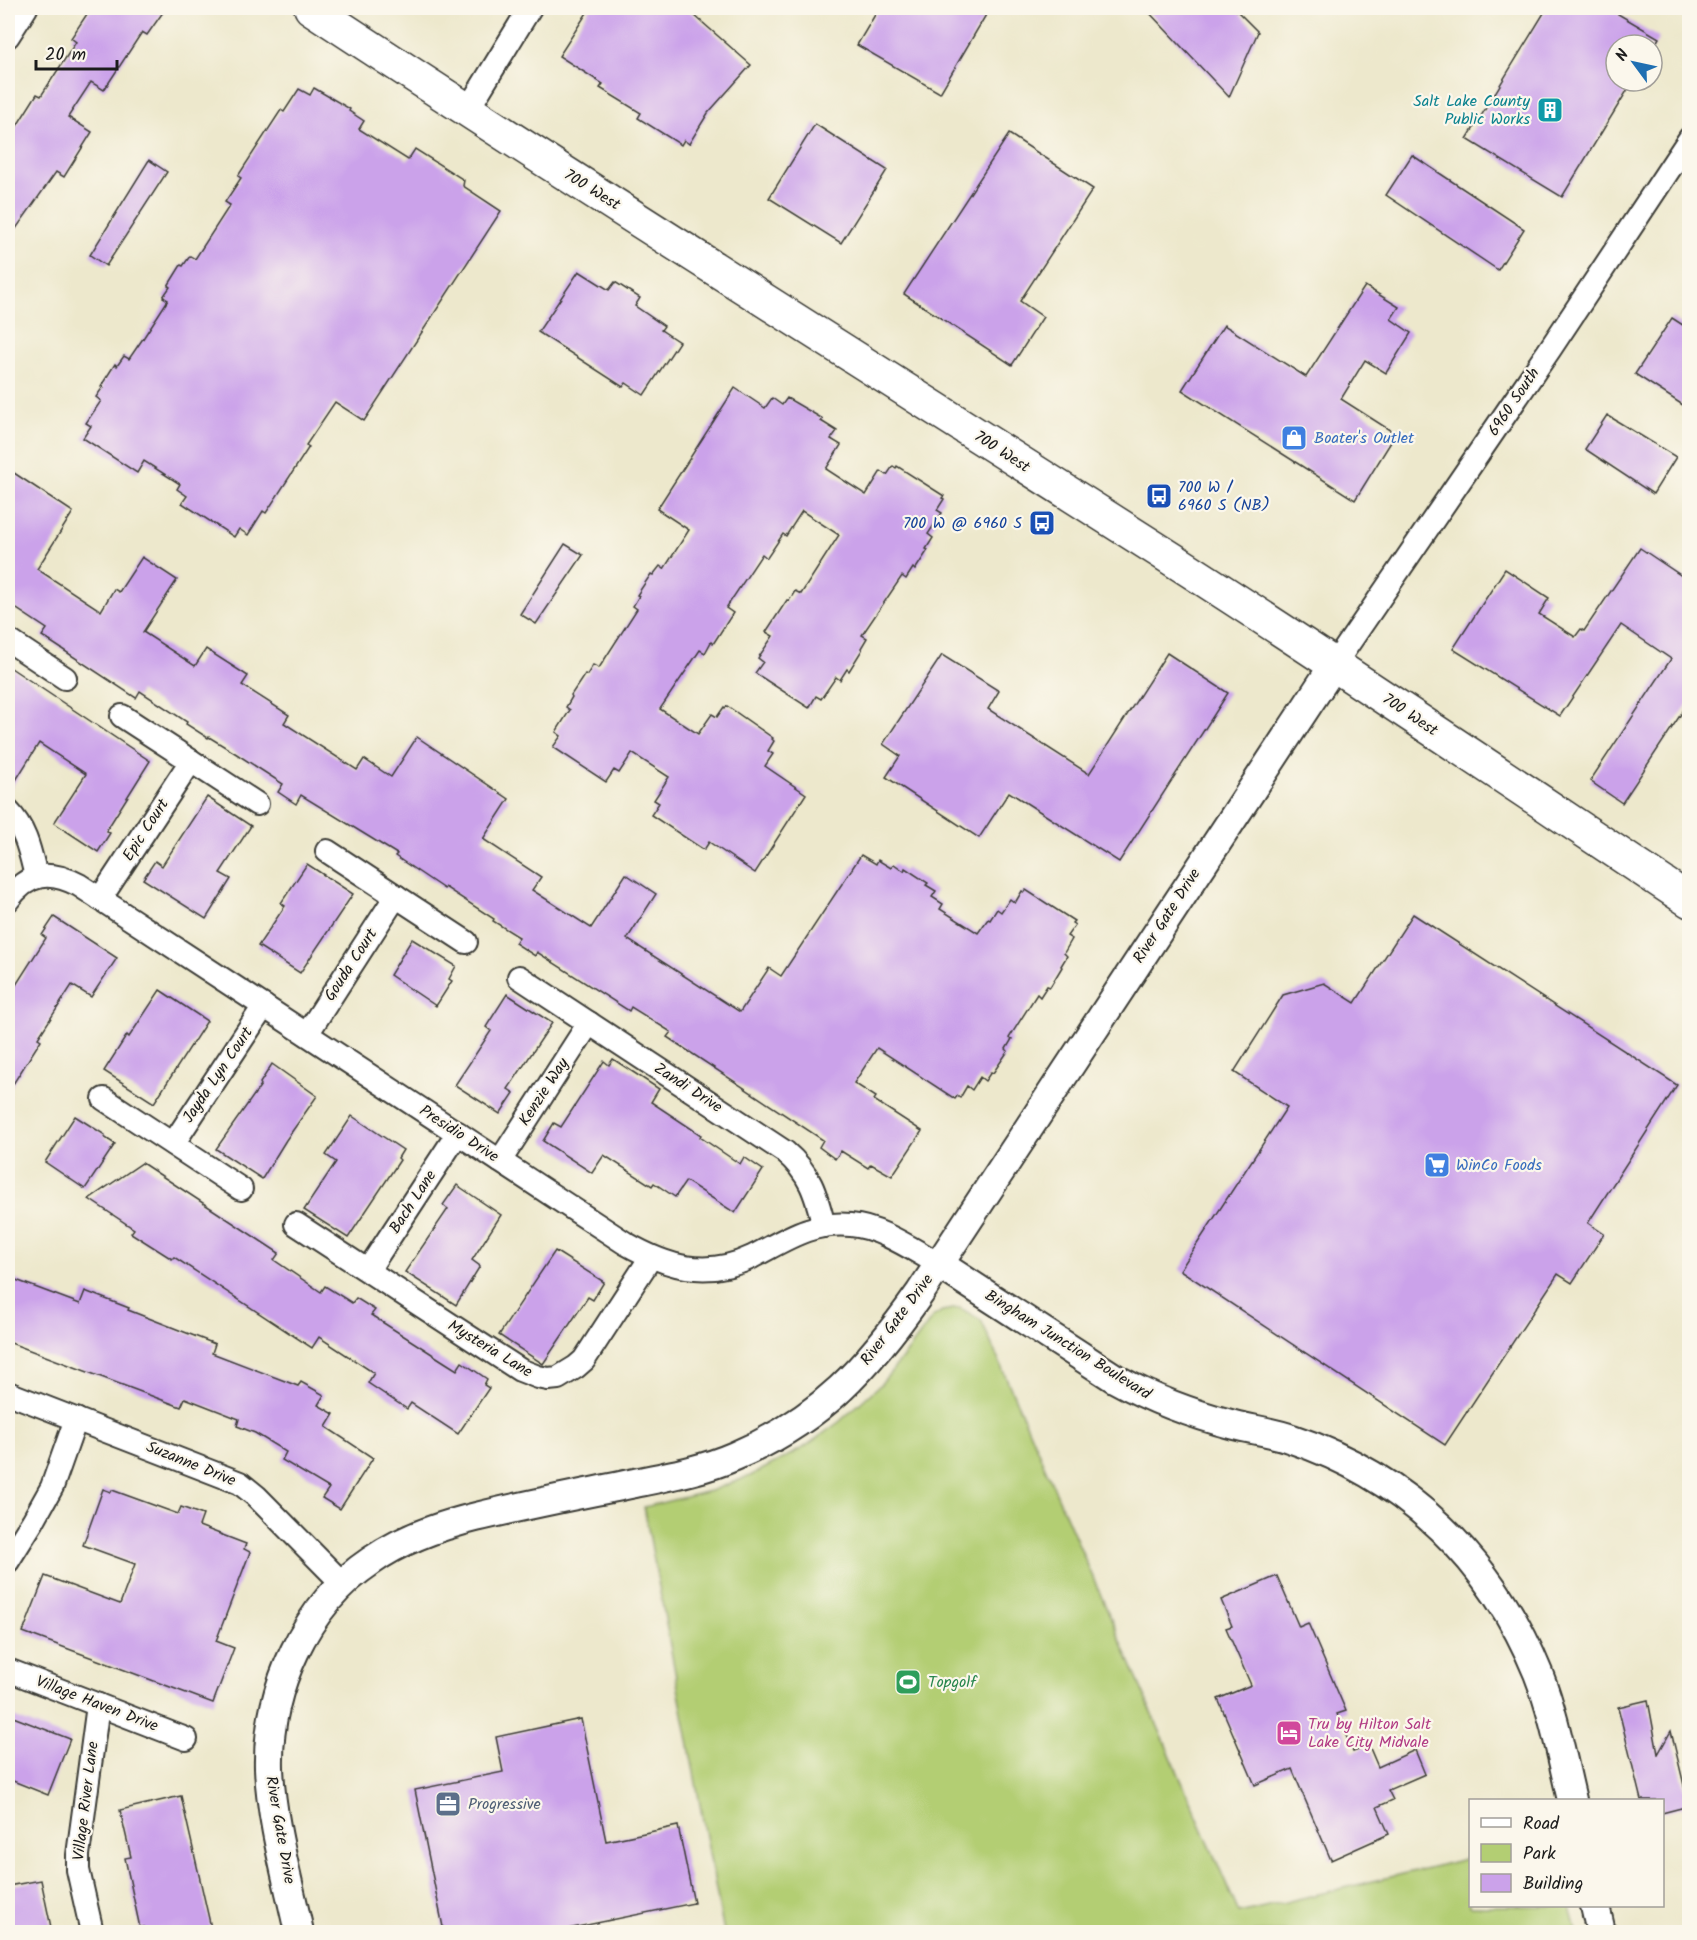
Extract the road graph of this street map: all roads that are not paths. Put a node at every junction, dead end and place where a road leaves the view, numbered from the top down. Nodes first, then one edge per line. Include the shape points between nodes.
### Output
1 (26, 8) edge
2 (311, 8) edge
3 (530, 8) edge
4 (8, 36) edge
5 (467, 111) junction
6 (1687, 148) edge
7 (8, 640) edge
8 (1334, 665) junction
9 (65, 678) dead end
10 (122, 716) dead end
11 (191, 761) junction
12 (257, 804) dead end
13 (8, 811) edge
14 (327, 851) dead end
15 (36, 876) junction
16 (396, 896) junction
17 (100, 899) junction
18 (8, 900) edge
19 (1689, 901) edge
20 (466, 942) dead end
21 (519, 977) dead end
22 (264, 1006) junction
23 (589, 1023) junction
24 (307, 1034) junction
25 (104, 1099) dead end
26 (458, 1133) junction
27 (173, 1144) junction
28 (500, 1161) junction
29 (241, 1189) dead end
30 (296, 1224) dead end
31 (824, 1226) junction
32 (651, 1257) junction
33 (939, 1263) junction
34 (368, 1270) junction
35 (8, 1393) edge
36 (76, 1419) junction
37 (8, 1561) edge
38 (343, 1584) junction
39 (8, 1670) edge
40 (98, 1705) junction
41 (186, 1739) dead end
42 (1572, 1799) edge
43 (1595, 1907) edge
44 (92, 1932) edge
45 (299, 1932) edge
46 (1601, 1932) edge

1 - 4 street
2 - 5 main road, 700 West
3 - 5 street
5 - 8 main road, 700 West
6 - 8 street, 6960 South
7 - 9 street
8 - 19 main road, 700 West
8 - 33 street, River Gate Drive
10 - 11 street
11 - 12 street
11 - 17 street, Epic Court
13 - 15 street via 25,837
14 - 16 street
15 - 17 street, Presidio Drive via 62,877
15 - 18 street via 19,886
16 - 20 street
16 - 24 street, Gouda Court
17 - 22 street, Presidio Drive
21 - 23 street, Zandi Drive
22 - 24 street, Presidio Drive
22 - 27 street, Jayda Lyn Court
23 - 28 street, Kenzie Way
23 - 31 street, Zandi Drive via 790,1156 808,1178
24 - 26 street, Presidio Drive
25 - 27 street
26 - 28 street, Presidio Drive
26 - 34 street, Bach Lane
27 - 29 street
28 - 32 street, Presidio Drive
30 - 34 street, Mysteria Lane
31 - 32 street, Presidio Drive via 788,1237 721,1268 689,1268
31 - 33 street, Presidio Drive via 868,1228
32 - 34 street, Mysteria Lane via 584,1360 568,1374 548,1379 520,1370
33 - 38 street, River Gate Drive via 894,1330 857,1374 813,1412 761,1444 708,1466 437,1528 368,1562
33 - 42 street, Bingham Junction Boulevard via 1137,1390 1180,1409 1290,1438 1342,1459 1388,1485 1431,1518 1497,1594 1527,1649 1548,1701
35 - 36 street, Suzanne Drive
36 - 37 street via 52,1487
36 - 38 street, Suzanne Drive via 240,1483
38 - 45 street, River Gate Drive via 315,1618 294,1653 279,1689 271,1733 271,1794
39 - 40 street, Village Haven Drive
40 - 41 street, Village Haven Drive
40 - 44 street, Village River Lane via 78,1855
43 - 46 street

